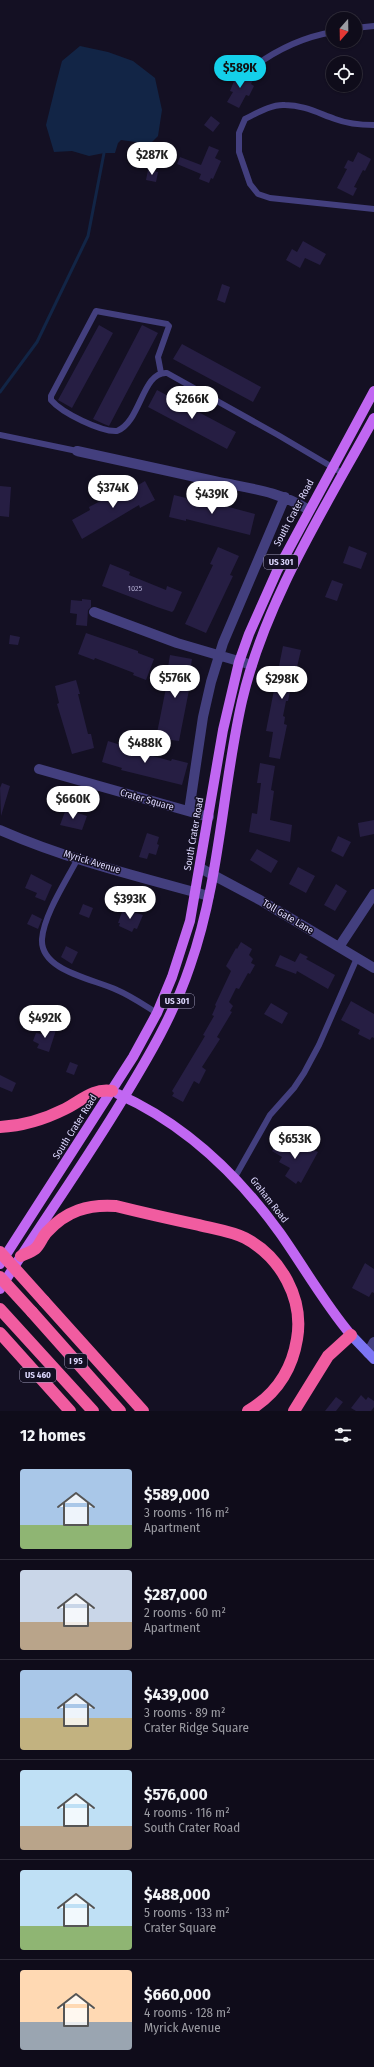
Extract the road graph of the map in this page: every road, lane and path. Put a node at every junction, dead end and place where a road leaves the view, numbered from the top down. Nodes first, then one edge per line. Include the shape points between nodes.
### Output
1 (374, 26) edge
2 (362, 27) edge
3 (326, 34) edge
4 (252, 68) dead end
5 (374, 126) edge
6 (374, 208) edge
7 (161, 373) junction
8 (374, 391) edge
9 (374, 418) edge
10 (0, 434) edge
11 (77, 451) joint
12 (332, 467) junction
13 (344, 474) junction
14 (285, 497) junction
15 (309, 510) junction
16 (94, 612) dead end
17 (219, 655) junction
18 (239, 662) junction
19 (252, 665) junction
20 (39, 769) dead end
21 (189, 811) junction
22 (209, 817) junction
23 (0, 830) edge
24 (78, 858) junction
25 (200, 868) junction
26 (213, 875) junction
27 (196, 892) junction
28 (374, 894) edge
29 (209, 896) junction
30 (340, 947) junction
31 (357, 958) junction
32 (374, 968) edge
33 (157, 1013) junction
34 (112, 1091) junction
35 (124, 1096) junction
36 (0, 1127) edge
37 (235, 1177) junction
38 (0, 1252) edge
39 (21, 1256) junction
40 (0, 1264) edge
41 (0, 1277) edge
42 (0, 1290) edge
43 (0, 1309) edge
44 (351, 1335) junction
45 (3, 1336) edge
46 (374, 1342) edge
47 (371, 1356) edge
48 (132, 1399) junction
49 (70, 1411) edge
50 (92, 1411) edge
51 (120, 1411) edge
52 (144, 1411) edge
53 (155, 1411) edge
54 (248, 1411) edge
55 (294, 1411) edge

1 - 2 lane
3 - 4 lane via 291,44
5 - 6 lane via 358,125 335,119 313,109 284,104 245,119 239,133 239,152 250,184 258,194 270,198
7 - 7 lane via 153,378 128,424 117,431 98,428 51,400 96,311 167,324 169,326 158,357
7 - 12 lane via 167,373
8 - 12 main road, South Crater Road / US 301
9 - 13 main road, US 301
10 - 11 lane
11 - 14 street via 268,491
12 - 13 lane
12 - 15 main road, South Crater Road / US 301
13 - 19 main road, US 301 via 276,603
14 - 15 street
14 - 17 street
15 - 18 main road, South Crater Road / US 301 via 263,600
16 - 17 street via 177,643
17 - 18 street
17 - 21 street via 203,717
18 - 19 street
18 - 22 main road, South Crater Road / US 301 via 223,730
19 - 26 main road, US 301 via 231,760
20 - 21 street, Crater Square
21 - 22 street, Crater Square
22 - 25 main road, South Crater Road / US 301
23 - 24 street, Myrick Avenue
24 - 27 street, Myrick Avenue
24 - 33 lane via 43,932 45,955 57,966 117,990
25 - 26 street, Toll Gate Lane
25 - 27 main road, South Crater Road / US 301
26 - 29 main road, US 301
26 - 30 street, Toll Gate Lane
27 - 29 street, Myrick Avenue
27 - 33 main road, South Crater Road / US 301 via 183,946
28 - 30 street
29 - 35 main road, US 301 via 197,944 174,1008 154,1048
30 - 31 street, Toll Gate Lane
31 - 32 street, Toll Gate Lane
31 - 37 lane via 304,1073 270,1115
33 - 34 main road, South Crater Road / US 301
34 - 35 main road, Graham Road
34 - 36 highway via 97,1091 46,1118 26,1124
34 - 40 main road, South Crater Road / US 301
35 - 37 main road, Graham Road via 185,1134
35 - 39 main road, US 301
37 - 44 main road, Graham Road via 280,1234 325,1302
38 - 48 highway, bridge
39 - 42 main road, US 301
39 - 54 highway via 35,1249 46,1233 69,1213 90,1206 104,1205 234,1234 255,1244 276,1264 291,1288 299,1315 299,1330 291,1363 278,1387
41 - 51 highway, I 95, bridge
43 - 50 highway, I 95
44 - 47 main road, Graham Road
44 - 55 highway via 328,1356
45 - 49 highway, US 460
46 - 47 street
48 - 52 highway
48 - 53 highway

